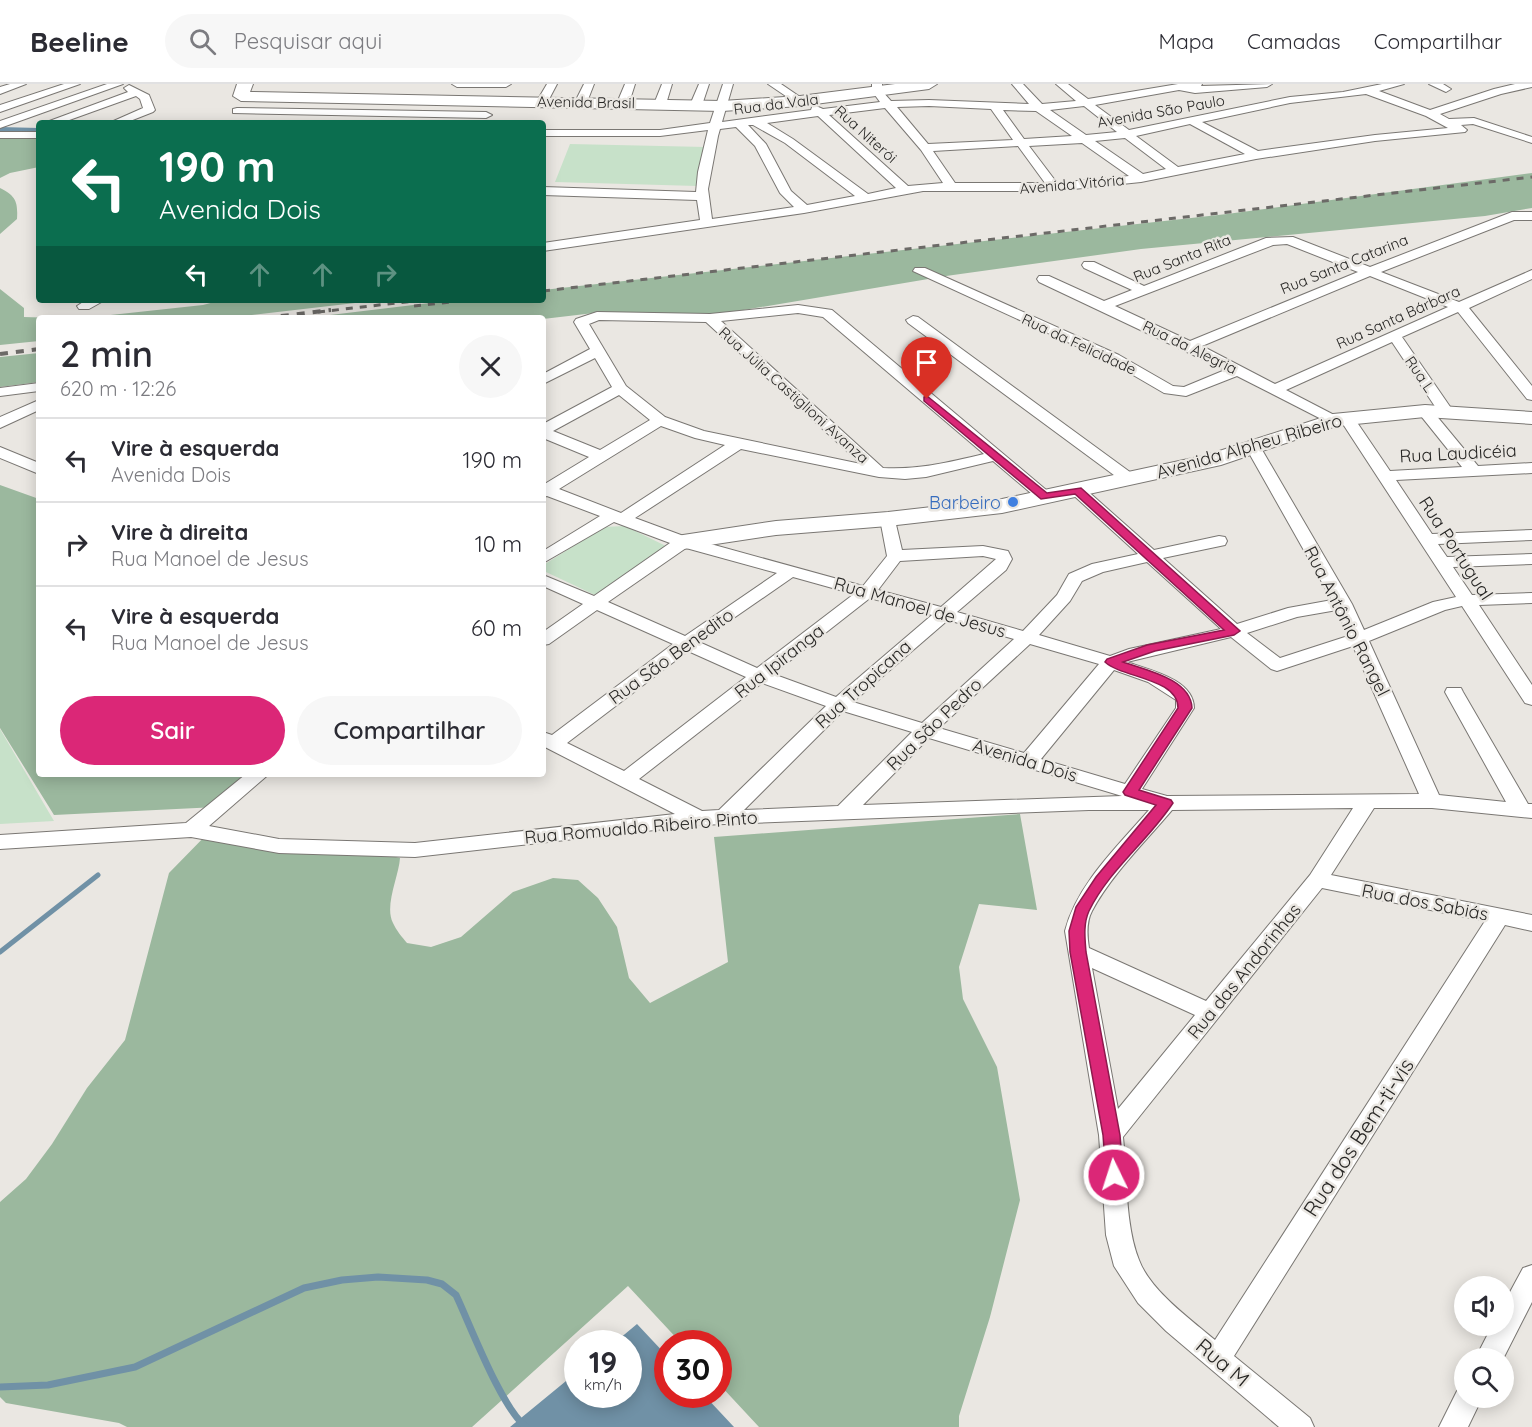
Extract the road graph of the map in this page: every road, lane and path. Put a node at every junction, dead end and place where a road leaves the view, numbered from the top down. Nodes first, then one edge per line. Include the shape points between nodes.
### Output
1 (21, 84) edge
2 (75, 84) edge
3 (119, 84) edge
4 (152, 84) edge
5 (457, 84) edge
6 (506, 84) edge
7 (552, 84) edge
8 (589, 84) edge
9 (630, 84) edge
10 (667, 84) edge
11 (704, 84) edge
12 (728, 84) edge
13 (773, 84) edge
14 (928, 84) edge
15 (1017, 84) edge
16 (1061, 84) edge
17 (1134, 84) edge
18 (1197, 84) edge
19 (1267, 84) edge
20 (1349, 84) edge
21 (1399, 84) edge
22 (1434, 84) edge
23 (1524, 84) edge
24 (877, 87) edge
25 (1179, 88) junction
26 (1446, 89) dead end
27 (0, 91) edge
28 (1148, 91) junction
29 (1368, 91) junction
30 (144, 99) junction
31 (496, 100) junction
32 (543, 101) junction
33 (803, 101) junction
34 (581, 102) junction
35 (623, 103) junction
36 (1084, 103) junction
37 (240, 104) edge
38 (660, 104) junction
39 (889, 104) junction
40 (696, 105) junction
41 (722, 106) junction
42 (995, 107) junction
43 (1039, 108) junction
44 (0, 109) edge
45 (821, 114) junction
46 (1430, 114) junction
47 (484, 119) edge
48 (62, 120) edge
49 (123, 120) edge
50 (757, 122) junction
51 (1192, 122) junction
52 (1448, 123) junction
53 (740, 124) junction
54 (0, 125) edge
55 (36, 125) edge
56 (716, 127) junction
57 (546, 134) edge
58 (1127, 134) junction
59 (0, 135) edge
60 (36, 135) edge
61 (1084, 139) junction
62 (1531, 140) edge
63 (1020, 143) junction
64 (925, 148) junction
65 (1256, 155) junction
66 (1177, 172) junction
67 (1141, 178) junction
68 (951, 186) junction
69 (1054, 187) junction
70 (905, 190) junction
71 (546, 192) edge
72 (702, 196) junction
73 (866, 198) junction
74 (804, 209) junction
75 (1532, 216) edge
76 (707, 224) junction
77 (546, 246) edge
78 (1089, 265) dead end
79 (920, 271) dead end
80 (1371, 271) junction
81 (1532, 274) edge
82 (1044, 279) dead end
83 (1144, 291) junction
84 (91, 303) edge
85 (84, 306) dead end
86 (1104, 306) junction
87 (1461, 307) junction
88 (710, 318) junction
89 (913, 320) dead end
90 (1395, 337) junction
91 (1190, 346) junction
92 (597, 351) junction
93 (1238, 370) junction
94 (546, 378) edge
95 (1526, 380) edge
96 (36, 387) edge
97 (620, 389) junction
98 (1276, 390) junction
99 (0, 392) edge
100 (1532, 396) edge
101 (36, 405) edge
102 (1435, 411) junction
103 (1532, 418) edge
104 (1340, 419) junction
105 (660, 420) junction
106 (0, 423) edge
107 (546, 429) edge
108 (546, 432) edge
109 (736, 445) junction
110 (1253, 446) junction
111 (0, 452) edge
112 (600, 456) junction
113 (994, 456) junction
114 (36, 468) edge
115 (1532, 468) edge
116 (1474, 471) junction
117 (879, 472) junction
118 (1386, 477) junction
119 (1128, 478) junction
120 (546, 490) edge
121 (1077, 490) junction
122 (546, 492) edge
123 (1045, 497) junction
124 (617, 518) junction
125 (888, 519) junction
126 (1532, 535) edge
127 (1427, 539) junction
128 (1219, 541) dead end
129 (683, 542) junction
130 (1150, 555) junction
131 (546, 556) edge
132 (895, 556) junction
133 (1532, 559) edge
134 (1442, 562) junction
135 (791, 571) junction
136 (546, 581) edge
137 (867, 592) junction
138 (1532, 598) edge
139 (1465, 600) junction
140 (595, 603) junction
141 (1343, 604) junction
142 (943, 613) junction
143 (1234, 631) junction
144 (1026, 637) junction
145 (546, 638) edge
146 (1360, 638) junction
147 (685, 644) junction
148 (1111, 662) junction
149 (760, 676) junction
150 (1454, 692) dead end
151 (1532, 699) edge
152 (839, 704) junction
153 (925, 730) junction
154 (548, 741) edge
155 (1029, 760) junction
156 (255, 777) edge
157 (625, 780) junction
158 (1130, 792) junction
159 (1368, 801) junction
160 (1432, 801) junction
161 (1166, 803) junction
162 (1527, 810) edge
163 (843, 813) junction
164 (724, 817) junction
165 (699, 818) junction
166 (191, 830) junction
167 (0, 842) edge
168 (1317, 880) junction
169 (1499, 917) junction
170 (1532, 923) edge
171 (1078, 952) junction
172 (1211, 1013) junction
173 (1112, 1135) junction
174 (1532, 1276) edge
175 (1495, 1348) edge
176 (1218, 1358) junction
177 (1463, 1408) edge
178 (1300, 1427) edge
179 (1453, 1427) edge

1 - 27 street
2 - 44 street
3 - 30 street
3 - 54 street
4 - 30 street
5 - 6 street
6 - 31 street
7 - 32 street
8 - 34 street
9 - 35 street
10 - 38 street
11 - 40 street
12 - 41 street
13 - 33 street, Rua Niterói
14 - 24 street, Avenida Brasil
15 - 43 street
16 - 36 street
17 - 28 street
18 - 25 street
19 - 25 street
20 - 29 street
21 - 29 street, Avenida São Paulo
22 - 26 street
23 - 46 street
24 - 33 street, Avenida Brasil
24 - 39 street
25 - 28 street, Rua da Vala
28 - 36 street, Rua da Vala
29 - 46 street
29 - 51 street, Avenida São Paulo via 1290,100
30 - 48 street
30 - 49 street via 146,112
31 - 32 street, Avenida Brasil
31 - 37 street, Avenida Brasil
31 - 47 street
32 - 34 street, Avenida Brasil
33 - 41 street, Avenida Brasil
33 - 45 street, Rua Niterói
34 - 35 street, Avenida Brasil
35 - 38 street, Avenida Brasil
36 - 43 street, Rua da Vala
36 - 58 street
37 - 47 street
38 - 40 street, Avenida Brasil
39 - 42 street, Rua da Vala
39 - 45 street, Rua da Vala
39 - 64 street
40 - 41 street, Avenida Brasil
41 - 56 street
42 - 43 street, Rua da Vala
42 - 63 street
43 - 61 street
45 - 50 street, Rua da Vala
45 - 70 street, Rua Niterói
46 - 52 street
50 - 53 street, Rua da Vala
50 - 73 street
51 - 58 street, Avenida São Paulo
51 - 65 street
52 - 62 street via 1474,121
52 - 65 street, Avenida Vitória via 1461,130
53 - 56 street, Rua da Vala
53 - 74 street via 760,144 786,193
54 - 55 street
56 - 57 street, Rua da Vala via 634,134
56 - 72 street
58 - 61 street, Avenida São Paulo
58 - 66 street
59 - 60 street
61 - 63 street, Avenida São Paulo
61 - 67 street
63 - 64 street, Avenida São Paulo
63 - 69 street
64 - 68 street
65 - 66 street, Avenida Vitória
66 - 67 street, Avenida Vitória
67 - 69 street, Avenida Vitória
68 - 69 street, Avenida Vitória
68 - 70 street, Avenida Vitória
70 - 73 street, Avenida Vitória
71 - 72 street
72 - 76 street
73 - 74 street, Avenida Vitória
74 - 76 street, Avenida Vitória
75 - 80 street, Rua Santa Catarina via 1512,216
76 - 77 street, Avenida Vitória
78 - 83 street
79 - 93 street, Rua da Felicidade via 1114,358 1169,390 1186,392
80 - 83 street, Rua Santa Rita via 1296,242 1271,241
80 - 87 street
80 - 91 street, Rua Santa Catarina
81 - 87 street, Rua Santa Bárbara
82 - 86 street, Rua da Alegria
83 - 86 street, Rua Santa Rita
84 - 85 street
86 - 91 street, Rua da Alegria
87 - 90 street, Rua Santa Bárbara
87 - 95 street
88 - 92 street, Rua Júlia Castiglioni Avanza via 587,318 581,325
88 - 113 street via 798,309 827,314
88 - 117 street, Rua Júlia Castiglioni Avanza
89 - 119 street
90 - 98 street, Rua Santa Bárbara
90 - 102 street, Rua L
91 - 93 street, Rua da Alegria
92 - 94 street
92 - 97 street, Rua Júlia Castiglioni Avanza
93 - 98 street, Rua da Alegria
95 - 100 street
96 - 99 street
97 - 105 street, Rua Júlia Castiglioni Avanza
97 - 107 street
98 - 104 street, Rua da Alegria
101 - 106 street
102 - 103 street, Avenida Alpheu Ribeiro
102 - 104 street, Avenida Alpheu Ribeiro
102 - 116 street, Rua L
104 - 110 street, Avenida Alpheu Ribeiro
104 - 118 street, Rua Portugual
105 - 109 street, Rua Júlia Castiglioni Avanza
105 - 112 street
108 - 112 street
109 - 117 street, Rua Júlia Castiglioni Avanza
109 - 124 street
110 - 119 street, Avenida Alpheu Ribeiro via 1213,460
110 - 141 street, Rua Antônio Rangel
111 - 114 street
112 - 120 street
113 - 117 street, Rua Júlia Castiglioni Avanza via 926,472
113 - 123 street
115 - 116 street, Rua Laudicéia
116 - 118 street, Rua Laudicéia
118 - 127 street, Rua Portugual
119 - 121 street, Avenida Alpheu Ribeiro
121 - 123 street, Avenida Alpheu Ribeiro
121 - 130 street
122 - 124 street, Rua Manoel de Jesus
123 - 125 street, Avenida Alpheu Ribeiro via 971,511
124 - 129 street, Rua Manoel de Jesus
124 - 131 street
125 - 129 street, Avenida Alpheu Ribeiro via 776,528
125 - 132 street
126 - 127 street
127 - 134 street, Rua Portugual
128 - 130 street, Rua São Pedro
129 - 135 street, Rua Manoel de Jesus
129 - 140 street
130 - 143 street
130 - 144 street, Rua São Pedro via 1075,578 1055,609
132 - 137 street, Rua Ipiranga
132 - 142 street, Rua Tropicana via 983,551 1002,555 1000,566
133 - 134 street
134 - 139 street, Rua Portugual
135 - 137 street, Rua Manoel de Jesus
135 - 147 street, Rua São Benedito
136 - 140 street, Avenida Dois
137 - 142 street, Rua Manoel de Jesus
137 - 149 street, Rua Ipiranga
138 - 139 street
139 - 146 street via 1413,615
139 - 151 street, Rua Portugual
140 - 145 street
140 - 147 street, Avenida Dois
141 - 143 street via 1294,612
141 - 146 street, Rua Antônio Rangel
142 - 144 street, Rua Manoel de Jesus
142 - 152 street, Rua Tropicana
143 - 146 street via 1273,664 1284,665
143 - 148 street via 1152,648
144 - 148 street, Rua Manoel de Jesus
144 - 153 street, Rua São Pedro
146 - 160 street, Rua Antônio Rangel
147 - 149 street, Avenida Dois
147 - 154 street, Rua São Benedito
148 - 155 street
148 - 158 street, Rua Manoel de Jesus via 1155,678 1185,699 1185,708
149 - 152 street, Avenida Dois
149 - 157 street, Rua Ipiranga
150 - 162 street
152 - 153 street, Avenida Dois
152 - 164 street, Rua Tropicana
153 - 155 street, Avenida Dois
153 - 163 street, Rua São Pedro
154 - 157 street
155 - 158 street, Avenida Dois
156 - 166 street
157 - 165 street
158 - 161 street, Avenida Dois
159 - 160 street, Avenida Dois
159 - 161 street, Avenida Dois
159 - 168 street, Rua das Andorinhas
160 - 162 street, Avenida Dois
161 - 163 street, Rua Romualdo Ribeiro Pinto
161 - 171 street, Rua M via 1081,911 1076,931
163 - 164 street, Rua Romualdo Ribeiro Pinto
164 - 165 street, Rua Romualdo Ribeiro Pinto
165 - 166 street, Rua Romualdo Ribeiro Pinto via 415,850 279,846
166 - 167 street, Rua Romualdo Ribeiro Pinto
168 - 169 street, Rua dos Sabiás
168 - 172 street, Rua das Andorinhas
169 - 170 street, Rua dos Sabiás
169 - 176 street, Rua dos Bem-ti-vis
171 - 172 street
171 - 173 street, Rua M
172 - 173 street, Rua das Andorinhas
173 - 176 street, Rua M via 1119,1235 1127,1266 1147,1295
174 - 175 street
176 - 178 street, Rua M
177 - 179 street

